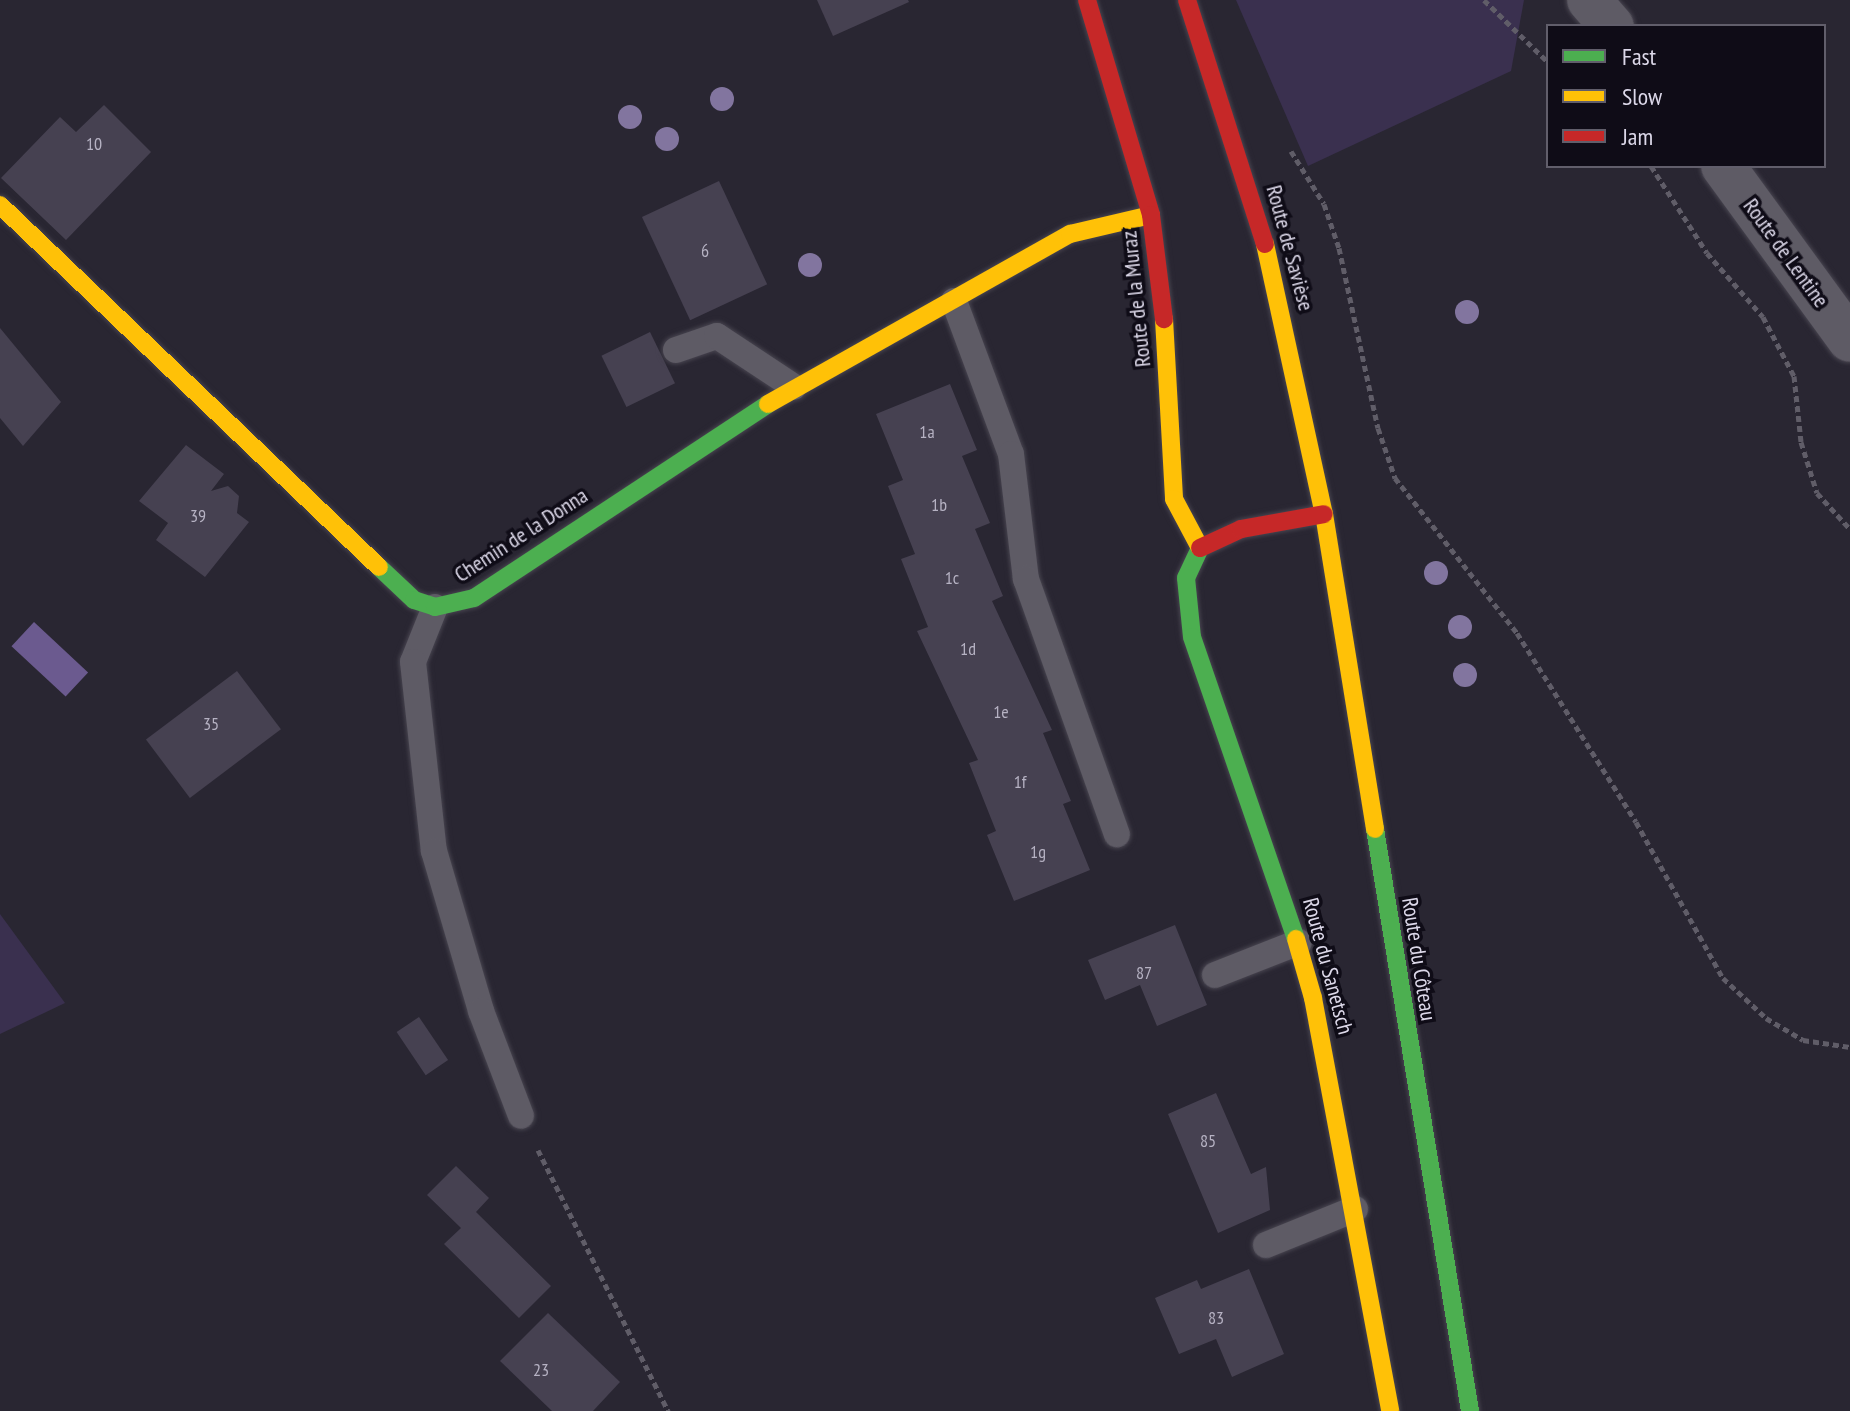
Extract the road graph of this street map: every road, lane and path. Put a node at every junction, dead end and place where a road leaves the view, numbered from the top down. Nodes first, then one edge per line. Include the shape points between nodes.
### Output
1 (1087, 0) edge
2 (1187, 0) edge
3 (1484, 0) edge
4 (1589, 0) edge
5 (1610, 24) edge
6 (1546, 60) edge
7 (1283, 138) dead end
8 (1652, 168) edge
9 (1724, 168) edge
10 (0, 205) edge
11 (1151, 215) junction
12 (954, 301) junction
13 (1850, 340) edge
14 (676, 350) dead end
15 (794, 387) junction
16 (1324, 514) junction
17 (1850, 529) edge
18 (1200, 548) junction
19 (435, 607) junction
20 (1117, 834) dead end
21 (1299, 942) junction
22 (1215, 975) dead end
23 (1850, 1047) edge
24 (521, 1116) joint
25 (1355, 1209) junction
26 (1266, 1245) dead end
27 (668, 1411) edge
28 (1390, 1411) edge
29 (1470, 1411) edge

1 - 11 street, Route de la Muraz
2 - 16 street, Route de Savièse via 1261,227
3 - 6 path
4 - 5 street
7 - 23 path via 1324,204 1339,248 1378,428 1395,478 1517,633 1636,822 1723,978 1766,1018 1803,1040
8 - 17 path via 1707,253 1763,317 1794,376 1801,442 1817,493
9 - 13 street, Route de Lentine
10 - 19 street via 414,600
11 - 12 street, Chemin de la Donna via 1070,234
11 - 18 street, Route de la Muraz via 1167,343 1174,499
12 - 15 street, Chemin de la Donna
12 - 20 lane via 1011,454 1026,579
14 - 15 lane via 717,336
15 - 19 street, Chemin de la Donna via 691,450 474,598
16 - 18 street via 1241,529
16 - 29 street, Route du Côteau
18 - 21 street, Route du Sanetsch via 1186,578 1192,637
19 - 24 lane via 413,662 434,851 481,1011
21 - 22 lane
21 - 25 street, Route du Sanetsch via 1327,1053
24 - 27 path
25 - 26 lane
25 - 28 street, Route du Sanetsch

